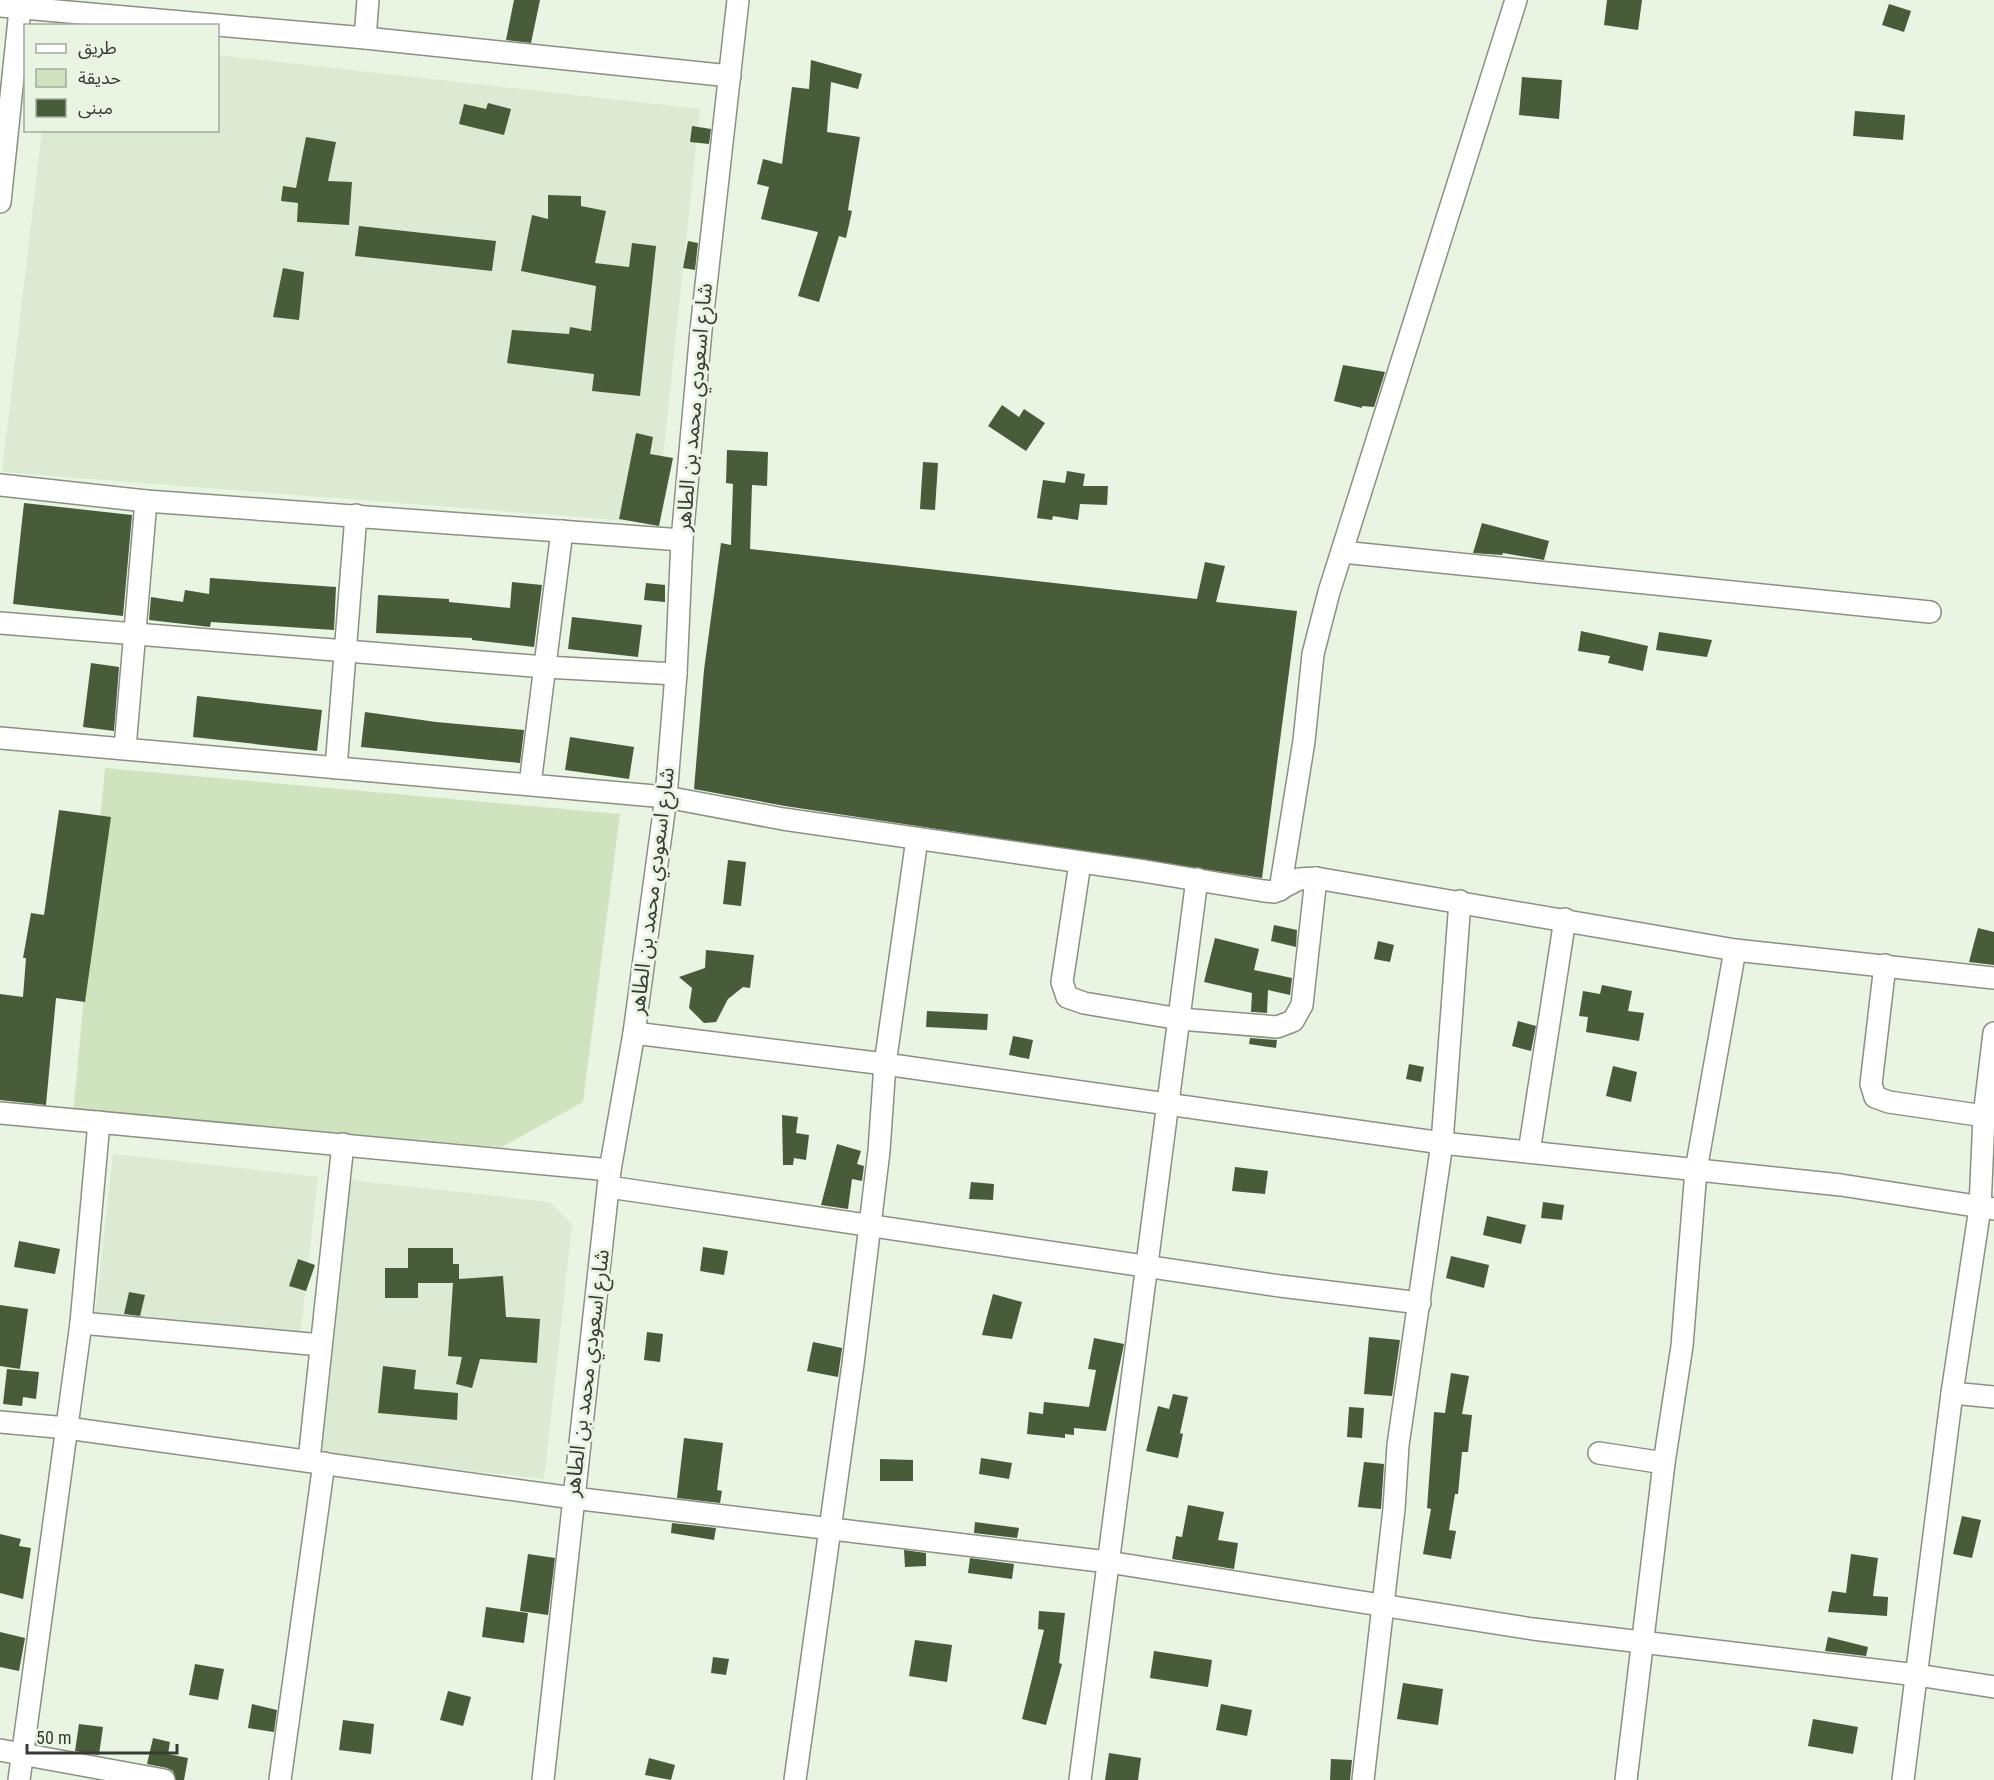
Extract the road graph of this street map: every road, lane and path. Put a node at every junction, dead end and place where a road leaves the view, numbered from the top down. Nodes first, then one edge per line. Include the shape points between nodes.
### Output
1 (368, 0) edge
2 (738, 0) edge
3 (1516, 0) edge
4 (14, 5) edge
5 (216, 24) edge
6 (219, 24) edge
7 (365, 38) junction
8 (730, 76) junction
9 (4, 136) edge
10 (0, 202) edge
11 (0, 485) edge
12 (146, 501) junction
13 (356, 515) junction
14 (562, 531) junction
15 (682, 540) junction
16 (1342, 552) junction
17 (1930, 612) dead end
18 (0, 623) edge
19 (136, 634) junction
20 (345, 651) junction
21 (545, 667) junction
22 (676, 674) junction
23 (0, 738) edge
24 (125, 748) junction
25 (336, 768) junction
26 (530, 784) junction
27 (666, 797) junction
28 (916, 839) junction
29 (1080, 863) junction
30 (1316, 878) junction
31 (1197, 879) junction
32 (1280, 890) junction
33 (1460, 901) junction
34 (1565, 919) junction
35 (1735, 950) junction
36 (1885, 965) junction
37 (1994, 978) edge
38 (1180, 1019) junction
39 (634, 1033) junction
40 (1994, 1033) edge
41 (885, 1064) junction
42 (1167, 1105) junction
43 (0, 1113) edge
44 (1984, 1116) junction
45 (99, 1122) junction
46 (1442, 1143) junction
47 (343, 1144) junction
48 (1529, 1152) junction
49 (1696, 1170) junction
50 (609, 1178) junction
51 (1987, 1208) edge
52 (871, 1227) junction
53 (1147, 1267) junction
54 (1420, 1303) junction
55 (81, 1323) junction
56 (321, 1345) junction
57 (1952, 1393) junction
58 (1994, 1398) edge
59 (0, 1422) edge
60 (67, 1428) junction
61 (1599, 1453) dead end
62 (317, 1462) junction
63 (1664, 1463) junction
64 (573, 1498) junction
65 (830, 1529) junction
66 (1108, 1562) junction
67 (1382, 1605) junction
68 (1643, 1641) junction
69 (1917, 1675) junction
70 (1994, 1687) edge
71 (0, 1750) edge
72 (22, 1753) junction
73 (19, 1780) edge
74 (164, 1780) edge
75 (279, 1780) edge
76 (543, 1780) edge
77 (795, 1780) edge
78 (1080, 1780) edge
79 (1363, 1780) edge
80 (1626, 1780) edge
81 (1903, 1780) edge

1 - 7 street
2 - 8 street, شارع اسعودي محمد بن الطاهر
3 - 16 street
4 - 5 street
4 - 9 street
6 - 7 street
7 - 8 street
8 - 15 street, شارع اسعودي محمد بن الطاهر
9 - 10 street
11 - 12 street
12 - 13 street
12 - 19 street
13 - 14 street
13 - 20 street
14 - 15 street
14 - 21 street
15 - 22 street, شارع اسعودي محمد بن الطاهر
16 - 17 street
16 - 32 street via 1313,654 1304,741
18 - 19 street
19 - 20 street
19 - 24 street
20 - 21 street
20 - 25 street
21 - 22 street
21 - 26 street
22 - 27 street, شارع اسعودي محمد بن الطاهر
23 - 24 street
24 - 25 street
25 - 26 street
26 - 27 street
27 - 28 street
27 - 39 street, شارع اسعودي محمد بن الطاهر
28 - 29 street
28 - 41 street
29 - 31 street
29 - 38 street via 1062,991 1084,1003
30 - 32 street via 1299,879
30 - 33 street
30 - 38 street via 1298,1016 1277,1027
31 - 32 street via 1264,891
31 - 38 street
33 - 34 street
33 - 46 street
34 - 35 street
34 - 48 street
35 - 36 street
35 - 49 street
36 - 37 street
36 - 44 street via 1871,1084 1875,1097
38 - 42 street
39 - 41 street
39 - 50 street, شارع اسعودي محمد بن الطاهر
40 - 44 street
41 - 42 street
41 - 52 street
42 - 46 street
42 - 53 street
43 - 45 street
44 - 51 street
45 - 47 street
45 - 55 street
46 - 48 street
46 - 54 street
47 - 50 street
47 - 56 street
48 - 49 street
49 - 51 street via 1841,1185
49 - 63 street via 1682,1346
50 - 52 street
50 - 64 street, شارع اسعودي محمد بن الطاهر
51 - 57 street
52 - 53 street
52 - 65 street
53 - 54 street
53 - 66 street
54 - 67 street via 1398,1445
55 - 56 street
55 - 60 street
56 - 62 street
57 - 58 street
57 - 69 street
59 - 60 street
60 - 62 street
60 - 72 street
61 - 63 street
62 - 64 street
62 - 75 street
63 - 68 street
64 - 65 street
64 - 76 street, شارع اسعودي محمد بن الطاهر
65 - 66 street
65 - 77 street
66 - 67 street
66 - 78 street
67 - 68 street via 1533,1629
67 - 79 street
68 - 69 street
68 - 80 street
69 - 70 street
69 - 81 street
71 - 72 street
72 - 73 street
72 - 74 street

